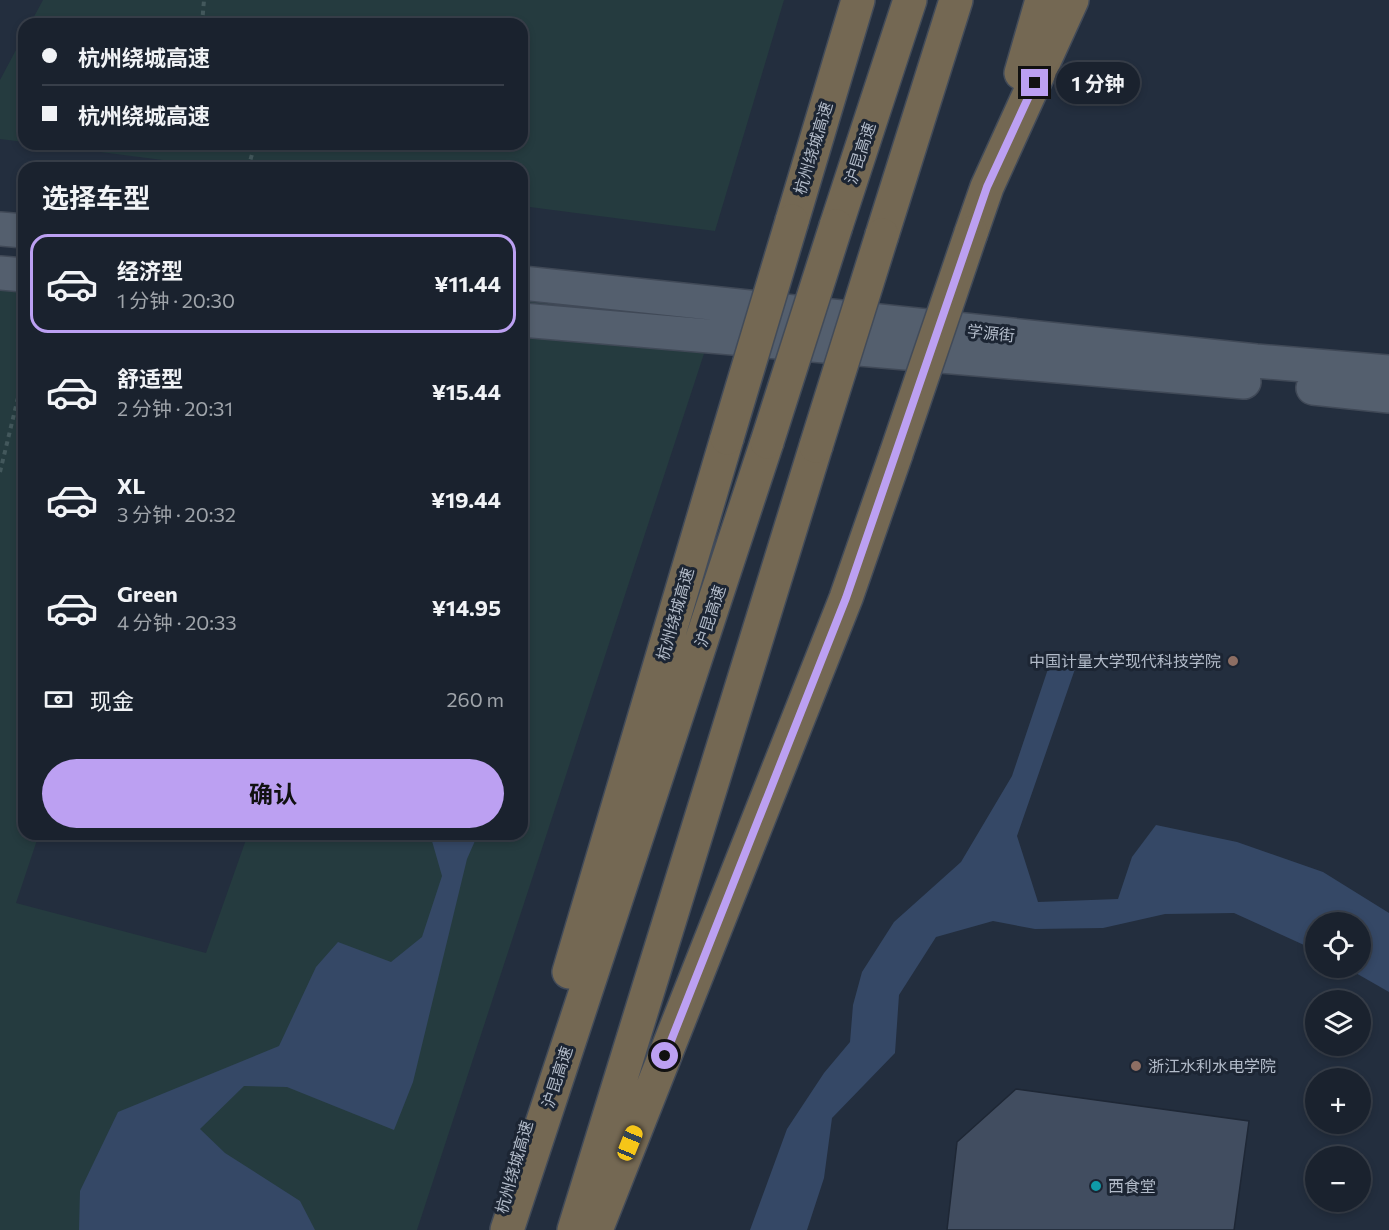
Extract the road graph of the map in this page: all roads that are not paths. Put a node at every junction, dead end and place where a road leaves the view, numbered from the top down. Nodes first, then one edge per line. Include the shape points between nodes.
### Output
1 (858, 0) edge
2 (910, 0) edge
3 (956, 0) edge
4 (1042, 0) edge
5 (1072, 0) edge
6 (987, 187) junction
7 (0, 229) edge
8 (18, 230) edge
9 (0, 273) edge
10 (18, 274) edge
11 (528, 284) edge
12 (528, 321) edge
13 (1389, 372) edge
14 (1389, 396) edge
15 (496, 1230) edge
16 (507, 1230) edge
17 (574, 1230) edge
18 (596, 1230) edge

1 - 15 highway, 杭州绕城高速, bridge
2 - 16 highway, 沪昆高速, bridge
3 - 17 highway, bridge
4 - 6 highway
5 - 6 highway
6 - 18 highway, bridge via 846,598
7 - 8 main road
9 - 10 main road
11 - 13 main road, 学源街
12 - 14 main road

